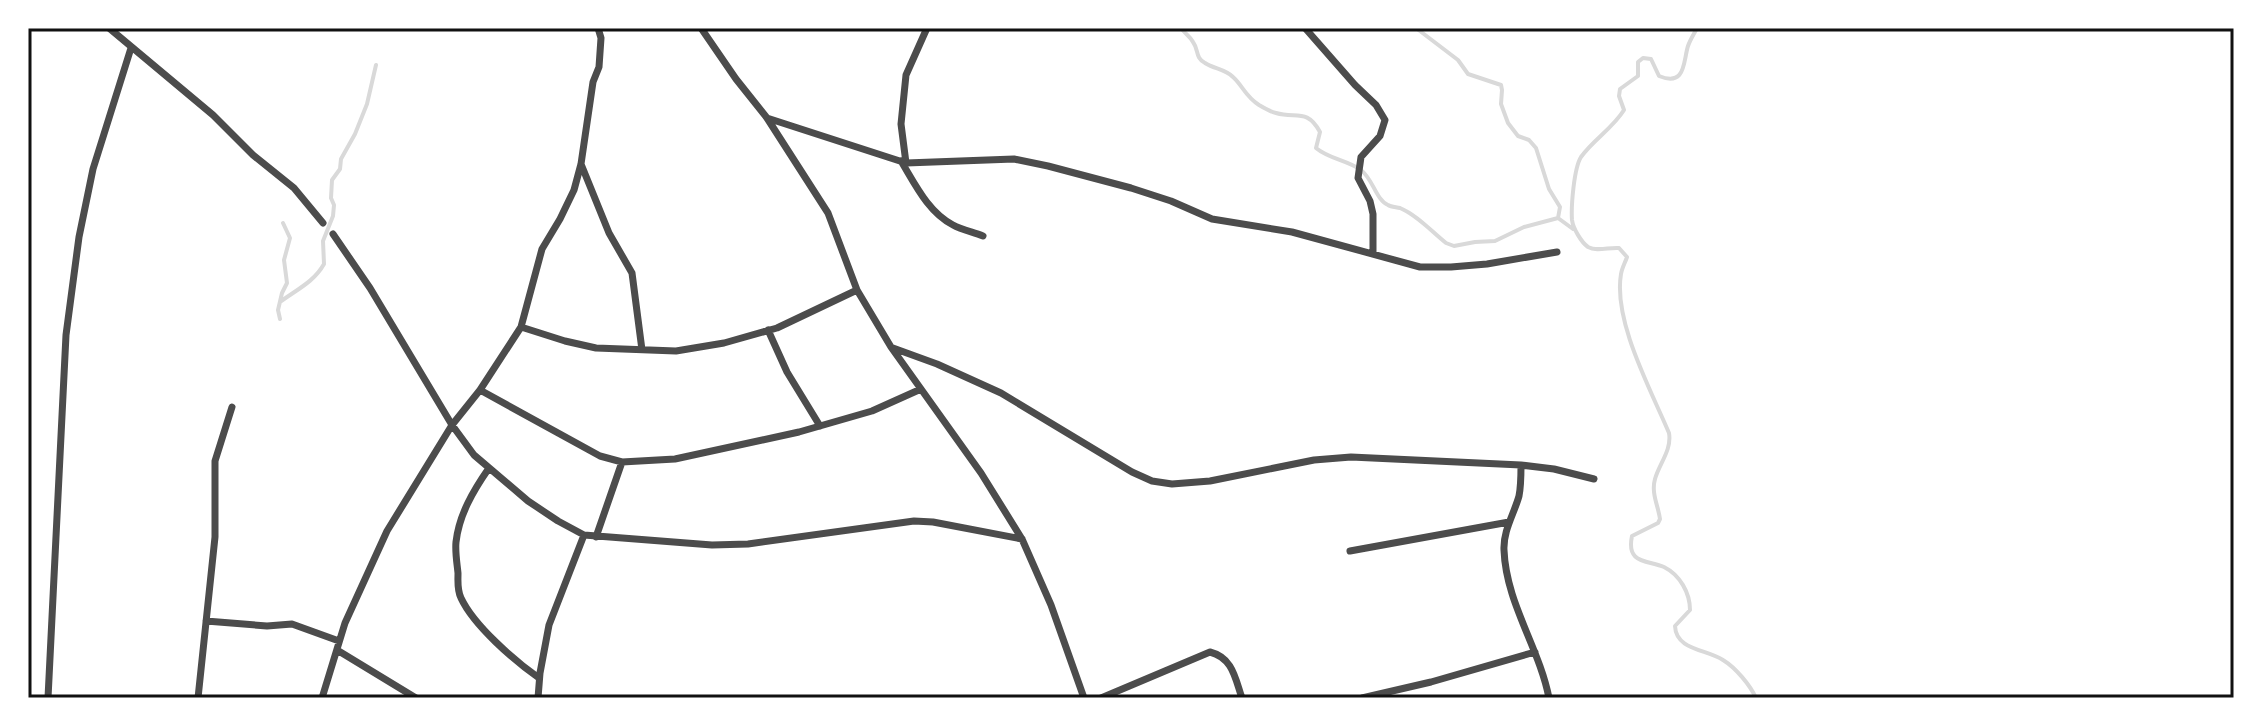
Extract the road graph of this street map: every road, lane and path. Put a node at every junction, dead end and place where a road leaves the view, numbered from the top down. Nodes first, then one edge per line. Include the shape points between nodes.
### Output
1 (109, 28) edge
2 (598, 28) edge
3 (701, 28) edge
4 (927, 28) edge
5 (1305, 28) edge
6 (131, 48) junction
7 (767, 118) junction
8 (904, 162) junction
9 (581, 164) junction
10 (323, 223) dead end
11 (333, 234) dead end
12 (983, 236) dead end
13 (1557, 252) dead end
14 (1373, 253) junction
15 (857, 290) junction
16 (521, 327) junction
17 (768, 330) junction
18 (891, 347) junction
19 (642, 350) junction
20 (921, 389) junction
21 (480, 390) junction
22 (232, 407) dead end
23 (452, 425) junction
24 (820, 426) junction
25 (622, 462) junction
26 (1521, 465) junction
27 (489, 468) junction
28 (1594, 479) dead end
29 (1509, 522) junction
30 (584, 535) junction
31 (596, 537) junction
32 (1022, 539) junction
33 (1350, 551) dead end
34 (206, 621) junction
35 (338, 645) junction
36 (1535, 652) junction
37 (539, 678) junction
38 (1373, 696) edge
39 (48, 698) edge
40 (198, 698) edge
41 (322, 698) edge
42 (416, 698) edge
43 (538, 698) edge
44 (1084, 698) edge
45 (1101, 698) edge
46 (1242, 698) edge
47 (1362, 698) edge
48 (1549, 698) edge

1 - 6 street
2 - 9 street via 599,67
3 - 7 street
4 - 8 street via 906,75
5 - 14 street via 1385,120 1380,136 1361,157 1358,178 1373,214
6 - 10 street via 294,188
6 - 39 street via 93,169 66,335
7 - 8 street
7 - 15 street via 828,213
8 - 12 street via 922,197 945,220
8 - 14 street via 1014,159 1131,188 1212,219
9 - 16 street via 574,190 542,249
9 - 19 street via 632,273
11 - 23 street
13 - 14 street via 1451,267 1420,267
15 - 17 street
15 - 18 street
16 - 19 street via 596,348
16 - 21 street
17 - 19 street via 676,351
17 - 24 street
18 - 20 street
18 - 26 street via 1001,393 1152,481 1210,481 1351,457
20 - 24 street
20 - 32 street
21 - 23 street
21 - 25 street via 600,456
22 - 34 street via 215,461 215,537
23 - 27 street
23 - 35 street via 387,531
24 - 25 street via 675,459
25 - 31 street
26 - 28 street
26 - 29 street via 1519,497
27 - 30 street via 528,501
27 - 37 street via 463,512 455,543 458,589 499,646
29 - 33 street
29 - 36 street via 1504,539 1509,590
30 - 31 street
30 - 37 street via 549,625
31 - 32 street via 748,544 914,521
32 - 44 street
34 - 35 street via 292,624
34 - 40 street
35 - 41 street
35 - 42 street
36 - 38 street
36 - 48 street
37 - 43 street
38 - 47 street
45 - 46 street via 1210,652 1227,660

